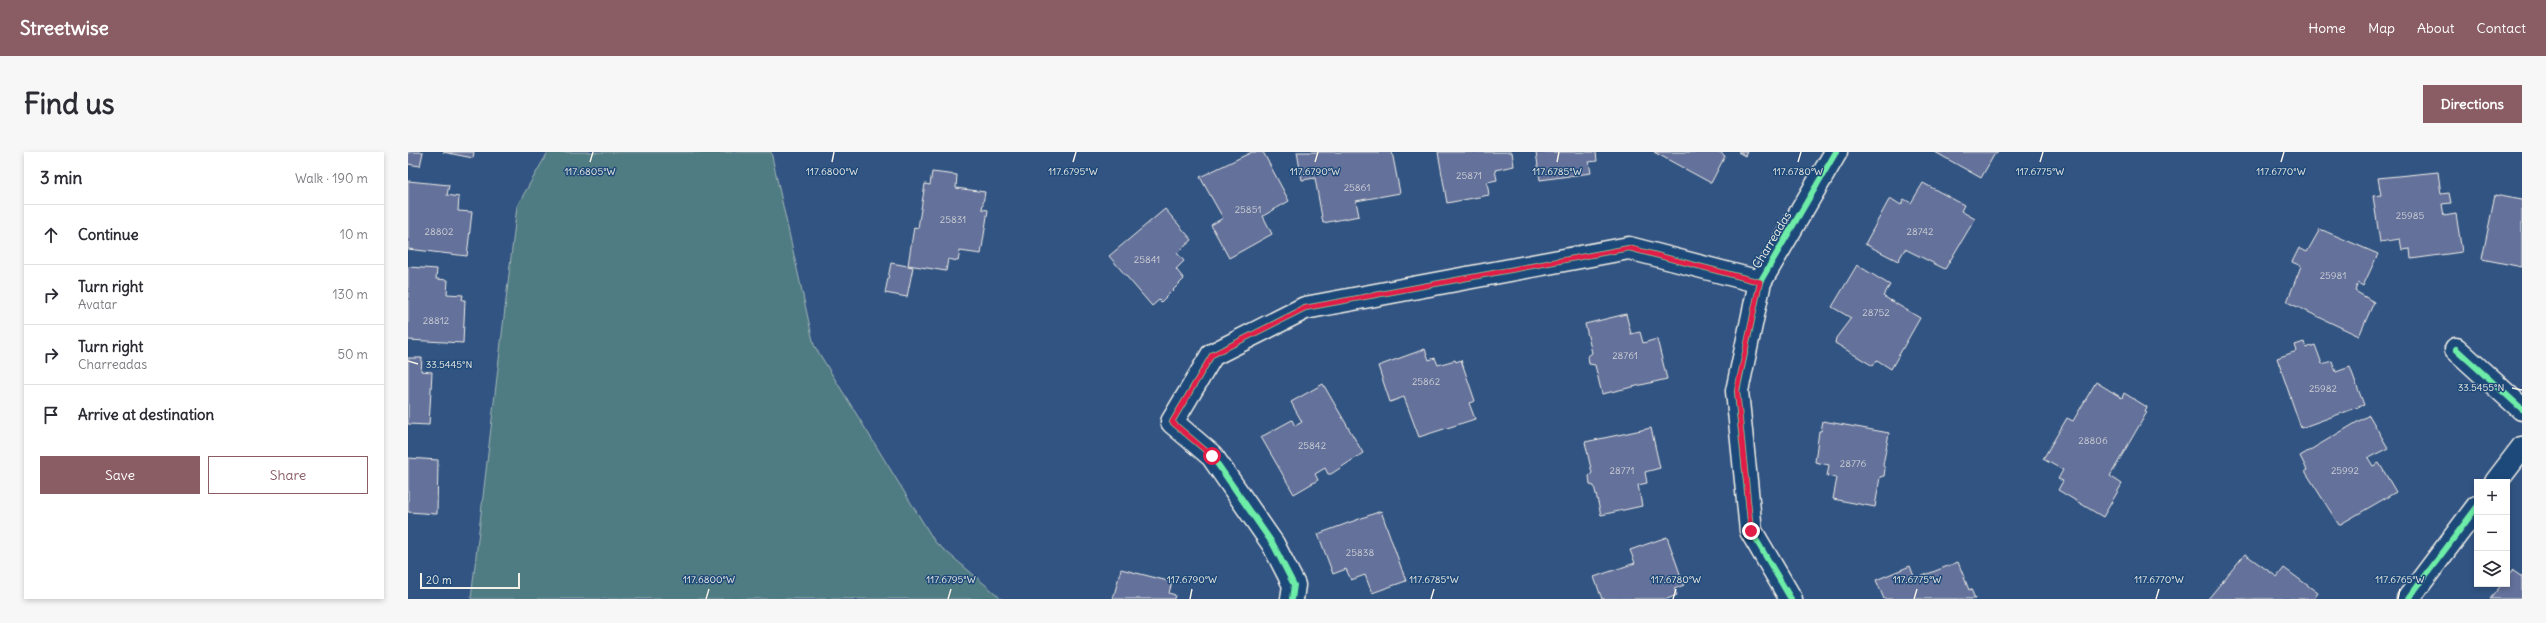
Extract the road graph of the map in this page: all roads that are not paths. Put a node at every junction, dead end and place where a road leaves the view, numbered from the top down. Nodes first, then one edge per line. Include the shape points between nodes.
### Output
1 (1836, 152) edge
2 (1760, 282) junction
3 (2456, 350) dead end
4 (2522, 409) edge
5 (2522, 448) edge
6 (2498, 479) edge
7 (2474, 511) edge
8 (1292, 599) edge
9 (1791, 599) edge
10 (2408, 599) edge

1 - 2 street, Charreadas
2 - 8 street via 1629,248 1305,308 1212,355 1172,422 1212,456 1273,544 1294,585
2 - 9 street, Charreadas via 1737,390 1751,531
3 - 4 street
5 - 6 street
7 - 10 street

